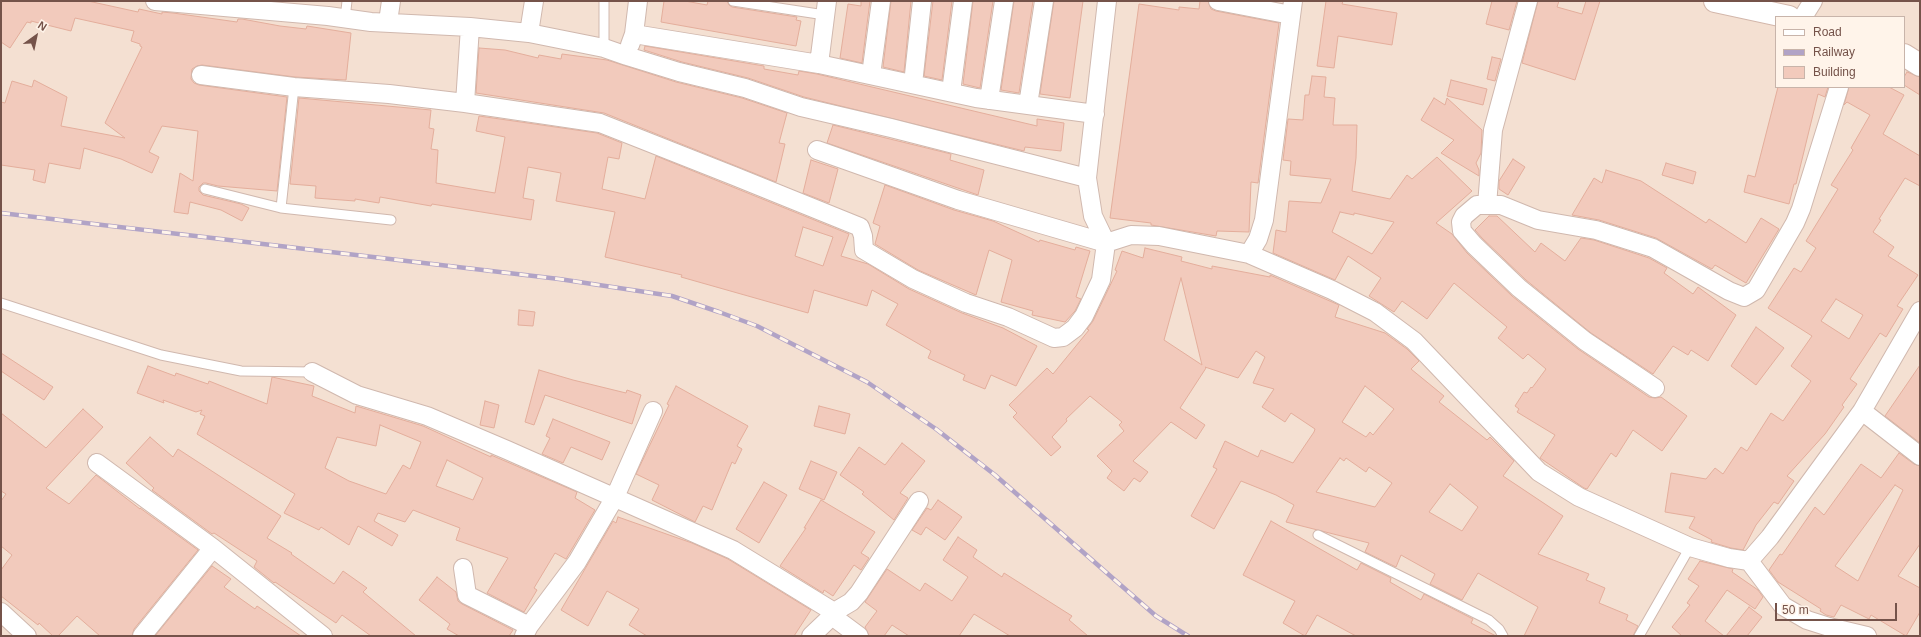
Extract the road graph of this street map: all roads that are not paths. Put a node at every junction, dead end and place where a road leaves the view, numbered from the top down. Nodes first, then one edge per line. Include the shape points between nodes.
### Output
1 (161, 1) edge
2 (391, 1) edge
3 (534, 1) edge
4 (604, 1) edge
5 (638, 1) edge
6 (733, 1) edge
7 (881, 1) edge
8 (922, 1) edge
9 (963, 1) edge
10 (1004, 1) edge
11 (1044, 1) edge
12 (1107, 1) edge
13 (1218, 1) edge
14 (1528, 1) edge
15 (1715, 1) edge
16 (1813, 1) edge
17 (826, 8) edge
18 (1292, 8) edge
19 (336, 9) edge
20 (1784, 16) edge
21 (1804, 16) edge
22 (388, 22) junction
23 (470, 27) junction
24 (529, 33) junction
25 (634, 34) junction
26 (604, 48) junction
27 (626, 56) junction
28 (1905, 56) edge
29 (819, 64) junction
30 (1920, 65) edge
31 (201, 75) dead end
32 (871, 75) junction
33 (912, 84) junction
34 (294, 87) junction
35 (1839, 88) edge
36 (951, 92) junction
37 (989, 100) junction
38 (465, 104) junction
39 (1028, 105) junction
40 (1095, 114) junction
41 (817, 150) dead end
42 (1087, 178) junction
43 (205, 189) dead end
44 (1487, 205) junction
45 (281, 208) junction
46 (391, 220) dead end
47 (1106, 243) junction
48 (1249, 254) junction
49 (1, 303) edge
50 (1920, 310) edge
51 (312, 372) joint
52 (1655, 388) dead end
53 (1862, 411) junction
54 (653, 412) dead end
55 (1920, 456) edge
56 (97, 463) dead end
57 (615, 497) junction
58 (919, 500) dead end
59 (1318, 535) dead end
60 (1690, 547) junction
61 (213, 548) junction
62 (1749, 561) junction
63 (463, 568) dead end
64 (1, 612) edge
65 (833, 614) junction
66 (527, 631) edge
67 (27, 636) edge
68 (142, 636) edge
69 (323, 636) edge
70 (811, 636) edge
71 (859, 636) edge
72 (1503, 636) edge
73 (1638, 636) edge
74 (1867, 636) edge

1 - 19 street
2 - 22 street
3 - 24 street
4 - 26 lane
5 - 25 street
6 - 17 lane
7 - 32 street
8 - 33 street
9 - 36 street
10 - 37 street
11 - 39 street
12 - 40 street
13 - 18 street
14 - 44 street via 1493,130
15 - 20 street
16 - 21 street
17 - 29 street
18 - 48 street via 1264,220 1258,239
19 - 22 street via 371,22
22 - 23 street
23 - 24 street
23 - 38 street
24 - 26 street
25 - 27 street
25 - 29 street
26 - 27 street
27 - 42 street via 745,88 801,107
28 - 30 street
29 - 32 street
31 - 34 street
32 - 33 street
33 - 36 street
34 - 38 street via 389,94
34 - 45 lane
35 - 44 street via 1801,209 1756,290 1744,297 1653,248 1596,230 1538,220 1502,205
36 - 37 street
37 - 39 street
38 - 47 street via 600,123 727,173 860,227 864,236 864,250 913,279 1054,338 1064,337 1084,316 1101,280
39 - 40 street
40 - 42 street
41 - 47 street via 958,200
42 - 47 street via 1093,216
43 - 45 lane
44 - 52 street via 1477,205 1461,222 1462,231 1474,245 1519,288 1585,341
45 - 46 lane
47 - 48 street via 1131,235 1159,236
48 - 60 street via 1332,290 1375,312 1414,341 1539,472 1579,497
49 - 51 lane via 161,355 241,371
50 - 53 street
51 - 57 street via 357,395 427,416
53 - 55 street
53 - 62 street via 1770,537
54 - 57 street
56 - 61 street
57 - 65 street via 733,550
57 - 66 street via 577,562
58 - 65 street via 859,593
59 - 72 lane via 1489,620
60 - 62 street
60 - 73 lane
61 - 68 street
61 - 69 street
62 - 74 street via 1783,606 1807,620
63 - 66 street via 467,595
64 - 67 street
65 - 70 street
65 - 71 street

